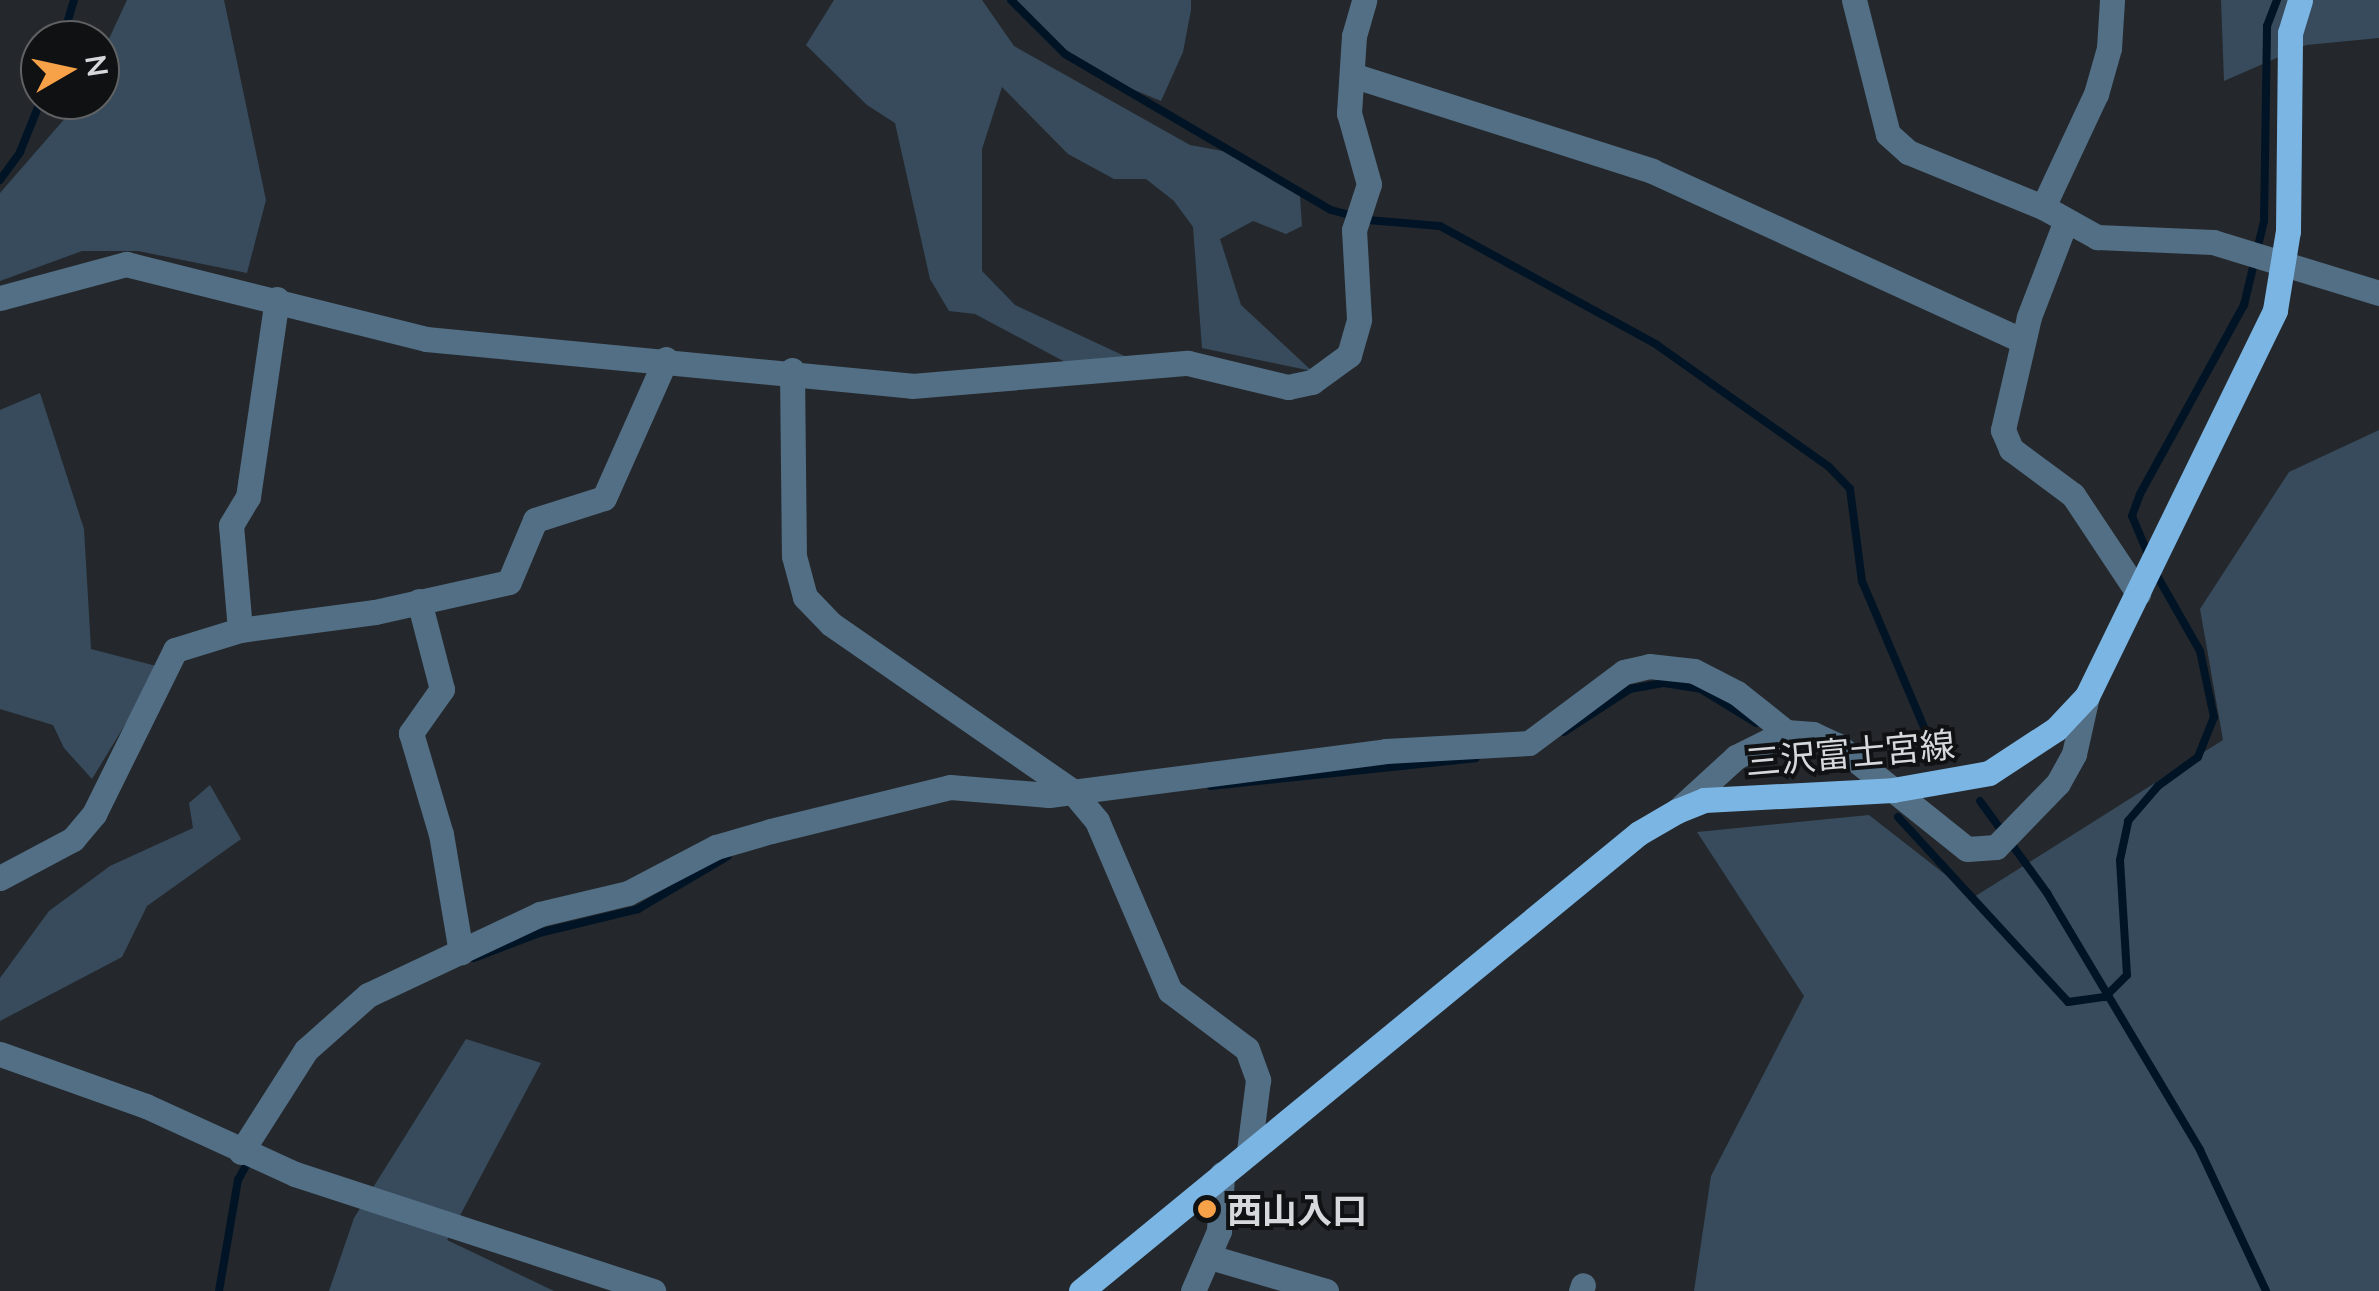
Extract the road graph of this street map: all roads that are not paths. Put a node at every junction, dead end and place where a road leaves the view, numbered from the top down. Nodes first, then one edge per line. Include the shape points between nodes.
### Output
1 (1364, 0) edge
2 (1854, 0) edge
3 (2112, 0) edge
4 (2300, 0) edge
5 (1352, 74) junction
6 (2043, 207) junction
7 (2065, 223) junction
8 (2280, 262) junction
9 (2379, 293) edge
10 (0, 298) edge
11 (277, 299) junction
12 (2023, 341) junction
13 (666, 359) junction
14 (792, 370) junction
15 (2141, 587) junction
16 (418, 600) junction
17 (240, 630) junction
18 (2087, 696) junction
19 (1786, 732) junction
20 (1893, 790) junction
21 (1072, 792) junction
22 (1678, 811) junction
23 (0, 878) edge
24 (462, 952) junction
25 (0, 1054) edge
26 (1249, 1151) junction
27 (242, 1152) junction
28 (1222, 1174) junction
29 (1210, 1257) junction
30 (653, 1291) edge
31 (1081, 1291) edge
32 (1192, 1291) edge
33 (1326, 1291) edge

1 - 5 street
2 - 6 street via 1888,134 1908,152
3 - 6 street via 2109,48 2096,94
4 - 8 main road, 三沢富士宮線 via 2290,33
5 - 12 street via 1652,171
5 - 14 street via 1348,113 1369,184 1354,230 1359,319 1349,355 1312,382 1288,387 1188,363 912,386
6 - 7 street
7 - 8 street via 2097,237 2196,239
7 - 12 street
8 - 9 street
8 - 15 main road, 三沢富士宮線 via 2275,310
10 - 11 street via 126,264
11 - 13 street via 426,338
11 - 17 street via 248,497 230,525
12 - 15 street via 2004,430 2012,449 2074,495
13 - 14 street
13 - 16 street via 604,498 535,520 509,582
14 - 21 street via 794,556 805,596 831,624
15 - 18 main road, 三沢富士宮線
16 - 17 street
16 - 24 street via 442,689 411,733 441,834
17 - 23 street via 175,650 94,814 73,839
18 - 20 main road, 三沢富士宮線 via 2056,729 1989,773
18 - 20 street via 2074,754 2021,826 1996,847 1967,849
19 - 20 street via 1837,744
19 - 21 street via 1737,693 1694,671 1649,666 1624,672 1529,743 1386,751
19 - 22 street via 1736,757
20 - 22 main road, 三沢富士宮線 via 1704,800
21 - 24 street via 950,787 770,831 716,847 628,893 540,914
21 - 26 street via 1097,821 1170,991 1247,1048 1258,1080
22 - 26 main road, 三沢富士宮線 via 1639,834
24 - 27 street via 397,980 333,1021 290,1072
25 - 27 street via 146,1106
26 - 28 main road, 三沢富士宮線
27 - 30 street
28 - 29 street via 1220,1230
28 - 31 main road, 三沢富士宮線
29 - 32 street
29 - 33 street

